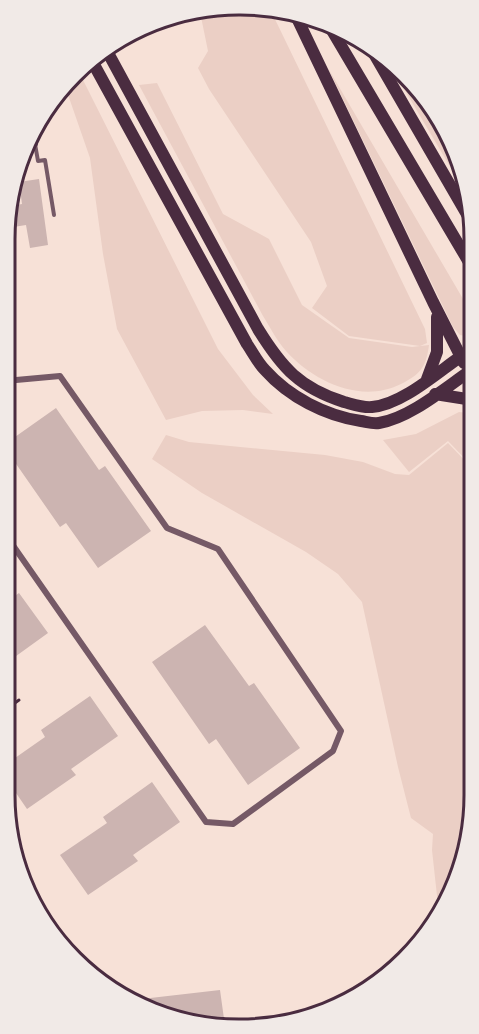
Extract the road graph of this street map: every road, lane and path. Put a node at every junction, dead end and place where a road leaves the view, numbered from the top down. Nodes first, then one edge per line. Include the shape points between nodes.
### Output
1 (300, 23) edge
2 (336, 37) edge
3 (109, 57) edge
4 (380, 65) edge
5 (95, 67) edge
6 (35, 146) edge
7 (461, 204) edge
8 (54, 215) dead end
9 (464, 254) edge
10 (433, 302) junction
11 (460, 357) junction
12 (464, 362) edge
13 (464, 378) edge
14 (15, 380) edge
15 (426, 381) junction
16 (435, 394) junction
17 (464, 399) edge
18 (15, 550) edge
19 (19, 700) dead end
20 (15, 703) edge

1 - 10 highway
2 - 9 highway
3 - 15 highway via 277,359 321,395 351,404 372,407 404,395
4 - 7 highway
5 - 16 highway via 247,344 266,371 315,408 378,423 397,417
6 - 8 lane via 38,161 45,160
10 - 11 highway
10 - 15 highway via 438,341
11 - 12 highway
11 - 15 highway
13 - 16 highway
14 - 18 street via 60,376 167,528 218,549 341,731 333,751 233,824 206,822
16 - 17 highway
19 - 20 path

